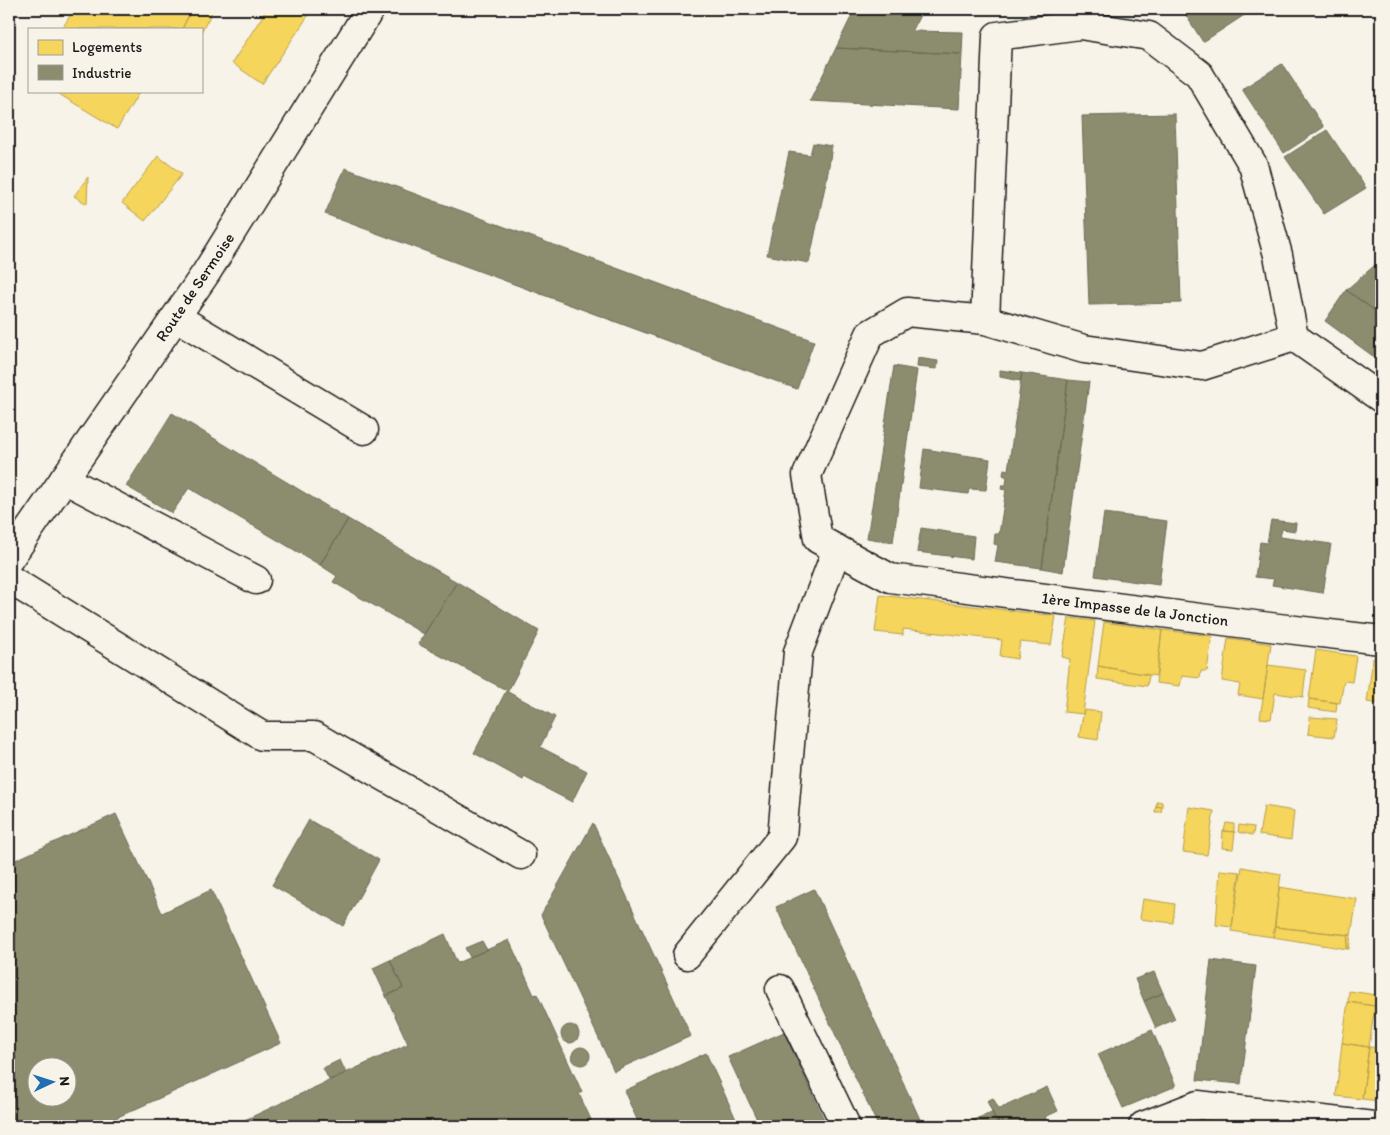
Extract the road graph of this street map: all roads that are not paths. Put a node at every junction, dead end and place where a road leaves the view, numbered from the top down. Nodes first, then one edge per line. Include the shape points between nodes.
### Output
1 (370, 9) edge
2 (176, 317) junction
3 (985, 320) junction
4 (1294, 337) junction
5 (1381, 398) edge
6 (364, 430) dead end
7 (64, 480) junction
8 (837, 549) junction
9 (9, 558) edge
10 (9, 579) edge
11 (256, 580) dead end
12 (1381, 640) edge
13 (521, 855) dead end
14 (687, 955) dead end
15 (780, 989) dead end
16 (846, 1126) edge
17 (1143, 1126) edge
18 (1373, 1126) edge

1 - 2 street, Route de Sermoise
2 - 6 street
2 - 7 street, Route de Sermoise
3 - 4 street via 1084,349 1202,366
3 - 4 street via 998,36 1080,26 1149,36 1199,74 1253,165 1278,255
3 - 8 street via 907,312 870,334 807,475 818,539
4 - 5 street
7 - 9 street, Route de Sermoise
7 - 11 street
8 - 12 street, 1ère Impasse de la Jonction via 890,578
8 - 14 street via 798,652 782,837
10 - 13 street via 262,736 314,736
15 - 16 street
17 - 18 street via 1198,1105

